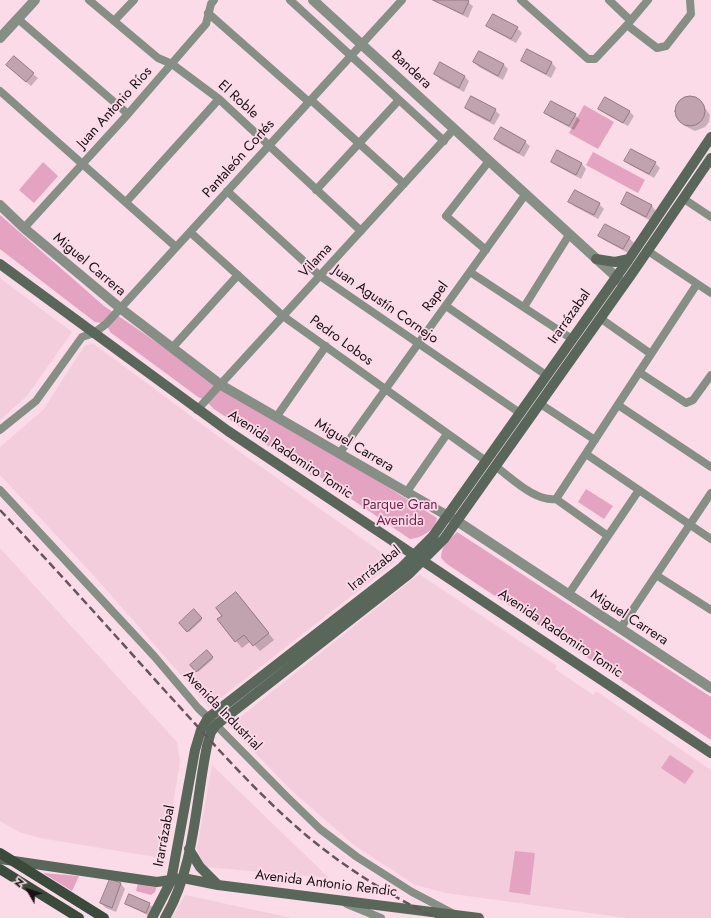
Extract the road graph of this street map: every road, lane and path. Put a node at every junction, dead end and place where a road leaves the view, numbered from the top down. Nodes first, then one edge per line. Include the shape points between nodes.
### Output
1 (35, 0) edge
2 (89, 0) edge
3 (134, 0) edge
4 (214, 0) edge
5 (290, 0) edge
6 (313, 0) edge
7 (402, 0) edge
8 (521, 0) edge
9 (609, 0) edge
10 (648, 0) edge
11 (690, 0) edge
12 (208, 13) junction
13 (18, 19) junction
14 (114, 22) junction
15 (629, 22) junction
16 (0, 38) edge
17 (362, 44) junction
18 (351, 56) junction
19 (172, 64) junction
20 (0, 91) edge
21 (219, 99) junction
22 (398, 100) junction
23 (310, 101) junction
24 (128, 114) junction
25 (454, 130) junction
26 (710, 141) edge
27 (444, 142) junction
28 (359, 143) junction
29 (268, 146) junction
30 (711, 158) edge
31 (489, 162) junction
32 (82, 164) junction
33 (404, 184) junction
34 (316, 190) junction
35 (227, 191) junction
36 (525, 195) junction
37 (684, 199) junction
38 (126, 202) junction
39 (0, 206) edge
40 (711, 217) edge
41 (24, 228) junction
42 (361, 231) junction
43 (190, 232) junction
44 (569, 235) junction
45 (176, 246) junction
46 (486, 250) junction
47 (648, 251) junction
48 (596, 259) junction
49 (629, 259) junction
50 (0, 264) edge
51 (470, 272) junction
52 (238, 276) junction
53 (320, 276) junction
54 (615, 277) junction
55 (624, 284) junction
56 (697, 284) junction
57 (711, 293) edge
58 (446, 306) junction
59 (524, 307) junction
60 (120, 308) junction
61 (283, 316) junction
62 (600, 318) junction
63 (94, 333) junction
64 (572, 339) junction
65 (418, 343) junction
66 (326, 346) junction
67 (172, 347) junction
68 (651, 354) junction
69 (639, 372) junction
70 (546, 375) junction
71 (711, 375) edge
72 (222, 384) junction
73 (386, 389) junction
74 (539, 403) junction
75 (618, 405) junction
76 (197, 410) junction
77 (520, 413) junction
78 (277, 416) junction
79 (0, 430) edge
80 (447, 434) junction
81 (595, 440) junction
82 (339, 454) junction
83 (586, 454) junction
84 (491, 464) junction
85 (711, 467) edge
86 (0, 490) edge
87 (639, 490) junction
88 (406, 493) junction
89 (711, 493) edge
90 (556, 499) junction
91 (448, 516) junction
92 (457, 521) junction
93 (690, 525) junction
94 (608, 536) junction
95 (711, 539) edge
96 (419, 558) junction
97 (656, 575) junction
98 (568, 595) junction
99 (711, 610) edge
100 (620, 629) junction
101 (711, 688) edge
102 (212, 722) junction
103 (711, 752) edge
104 (189, 849) junction
105 (0, 852) edge
106 (0, 859) edge
107 (12, 861) junction
108 (0, 869) edge
109 (183, 878) junction
110 (170, 881) junction
111 (218, 884) junction
112 (337, 900) junction
113 (454, 915) junction
114 (79, 918) edge
115 (104, 918) edge
116 (152, 918) edge
117 (165, 918) edge
118 (381, 918) edge
119 (479, 918) edge

1 - 13 street
2 - 14 street, El Roble
3 - 14 street
4 - 12 street, Juan Antonio Ríos
5 - 18 street
6 - 17 street, Bandera
7 - 17 street, Pantaleón Cortés
8 - 15 street via 588,59 595,59
9 - 15 street
10 - 15 street
11 - 15 street via 691,14 666,46 657,48
12 - 19 street, Juan Antonio Ríos via 206,24
12 - 23 street
13 - 16 street
13 - 24 street
14 - 19 street, El Roble via 158,58
17 - 18 street, Pantaleón Cortés
17 - 25 street, Bandera
18 - 22 street
18 - 23 street, Pantaleón Cortés
19 - 21 street, El Roble
19 - 24 street, Juan Antonio Ríos
20 - 32 street
21 - 29 street, El Roble
21 - 38 street
22 - 27 street
22 - 28 street
23 - 28 street
23 - 29 street, Pantaleón Cortés
24 - 32 street, Juan Antonio Ríos
25 - 27 street, Vilama
25 - 31 street, Bandera
26 - 49 main road, Irarrázabal
27 - 33 street, Vilama
28 - 33 street
28 - 34 street
29 - 34 street, El Roble
29 - 35 street, Pantaleón Cortés
30 - 37 main road, Irarrázabal
31 - 36 street, Bandera
31 - 46 street via 446,216
32 - 38 street
32 - 41 street, Juan Antonio Ríos
33 - 42 street, Vilama
34 - 42 street, El Roble
35 - 43 street, Pantaleón Cortés
35 - 53 street, Juan Agustín Cornejo
36 - 44 street, Bandera
36 - 46 street, Rapel
37 - 40 street
37 - 47 main road, Irarrázabal
38 - 45 street
39 - 41 street, Miguel Carrera
41 - 60 street, Miguel Carrera
42 - 53 street, Vilama
43 - 45 street, Pantaleón Cortés
43 - 52 street, Pedro Lobos
44 - 48 street, Bandera
44 - 59 street
45 - 60 street, Pantaleón Cortés
46 - 51 street, Rapel
47 - 55 main road, Irarrázabal
47 - 56 street
48 - 49 main road via 615,262
48 - 54 street, Bandera
49 - 54 main road, Irarrázabal
50 - 63 main road, Avenida Radomiro Tomic
51 - 58 street, Rapel
51 - 59 street
52 - 61 street, Pedro Lobos
52 - 67 street
53 - 61 street, Vilama
53 - 65 street, Juan Agustín Cornejo
54 - 55 street, Bandera
54 - 64 main road, Irarrázabal
55 - 62 main road, Irarrázabal
56 - 57 street
56 - 68 street
58 - 65 street, Rapel
58 - 70 street
59 - 64 street
60 - 63 street, Pantaleón Cortés
60 - 67 street, Miguel Carrera
61 - 66 street, Pedro Lobos
61 - 72 street, Vilama
62 - 68 street
62 - 74 main road, Irarrázabal
63 - 76 main road, Avenida Radomiro Tomic
63 - 79 street, Pantaleón Cortés via 82,337 36,400
64 - 70 main road, Irarrázabal
65 - 73 street, Rapel
65 - 77 street, Juan Agustín Cornejo
66 - 73 street, Pedro Lobos
66 - 78 street
67 - 72 street, Miguel Carrera
68 - 69 street
69 - 71 street via 683,402 691,402
69 - 75 street
70 - 77 main road, Irarrázabal
72 - 76 street, Vilama
72 - 78 street, Miguel Carrera
73 - 80 street, Pedro Lobos
73 - 82 street, Rapel
74 - 81 street
74 - 84 main road, Irarrázabal
75 - 81 street
75 - 85 street
76 - 96 main road, Avenida Radomiro Tomic
77 - 84 main road, Irarrázabal
78 - 82 street, Miguel Carrera
80 - 84 street, Pedro Lobos
80 - 88 street
81 - 83 street
82 - 88 street, Miguel Carrera
83 - 87 street
83 - 90 street
84 - 90 street, Pedro Lobos via 534,494 549,500
84 - 91 main road, Irarrázabal
84 - 92 main road, Irarrázabal
86 - 102 street, Avenida Industrial
87 - 93 street
87 - 94 street
88 - 91 street, Miguel Carrera
89 - 93 street
90 - 94 street
91 - 92 street, Miguel Carrera
91 - 96 main road, Irarrázabal
92 - 96 main road, Irarrázabal
92 - 98 street, Miguel Carrera
93 - 95 street
93 - 97 street
94 - 98 street
96 - 102 main road, Irarrázabal via 409,574
96 - 103 main road, Avenida Radomiro Tomic
97 - 99 street
97 - 100 street
98 - 100 street, Miguel Carrera
100 - 101 street, Miguel Carrera
102 - 104 main road, Irarrázabal
102 - 110 main road, Irarrázabal via 201,730 195,750
102 - 113 street, Avenida Industrial via 320,829 356,857
104 - 109 main road, Irarrázabal
104 - 111 main road via 200,867
105 - 107 main road
105 - 110 main road, Avenida Antonio Rendic via 34,860 156,876
106 - 107 main road, Avenida Antonio Rendic
107 - 110 main road, Avenida Antonio Rendic via 157,882
107 - 115 main road
108 - 114 main road
109 - 110 main road, Avenida Antonio Rendic
109 - 111 main road, Avenida Antonio Rendic
109 - 117 main road, Irarrázabal
110 - 116 main road, Irarrázabal
111 - 112 main road, Avenida Antonio Rendic
112 - 113 main road, Avenida Antonio Rendic
112 - 118 street
113 - 119 main road, Avenida Antonio Rendic

